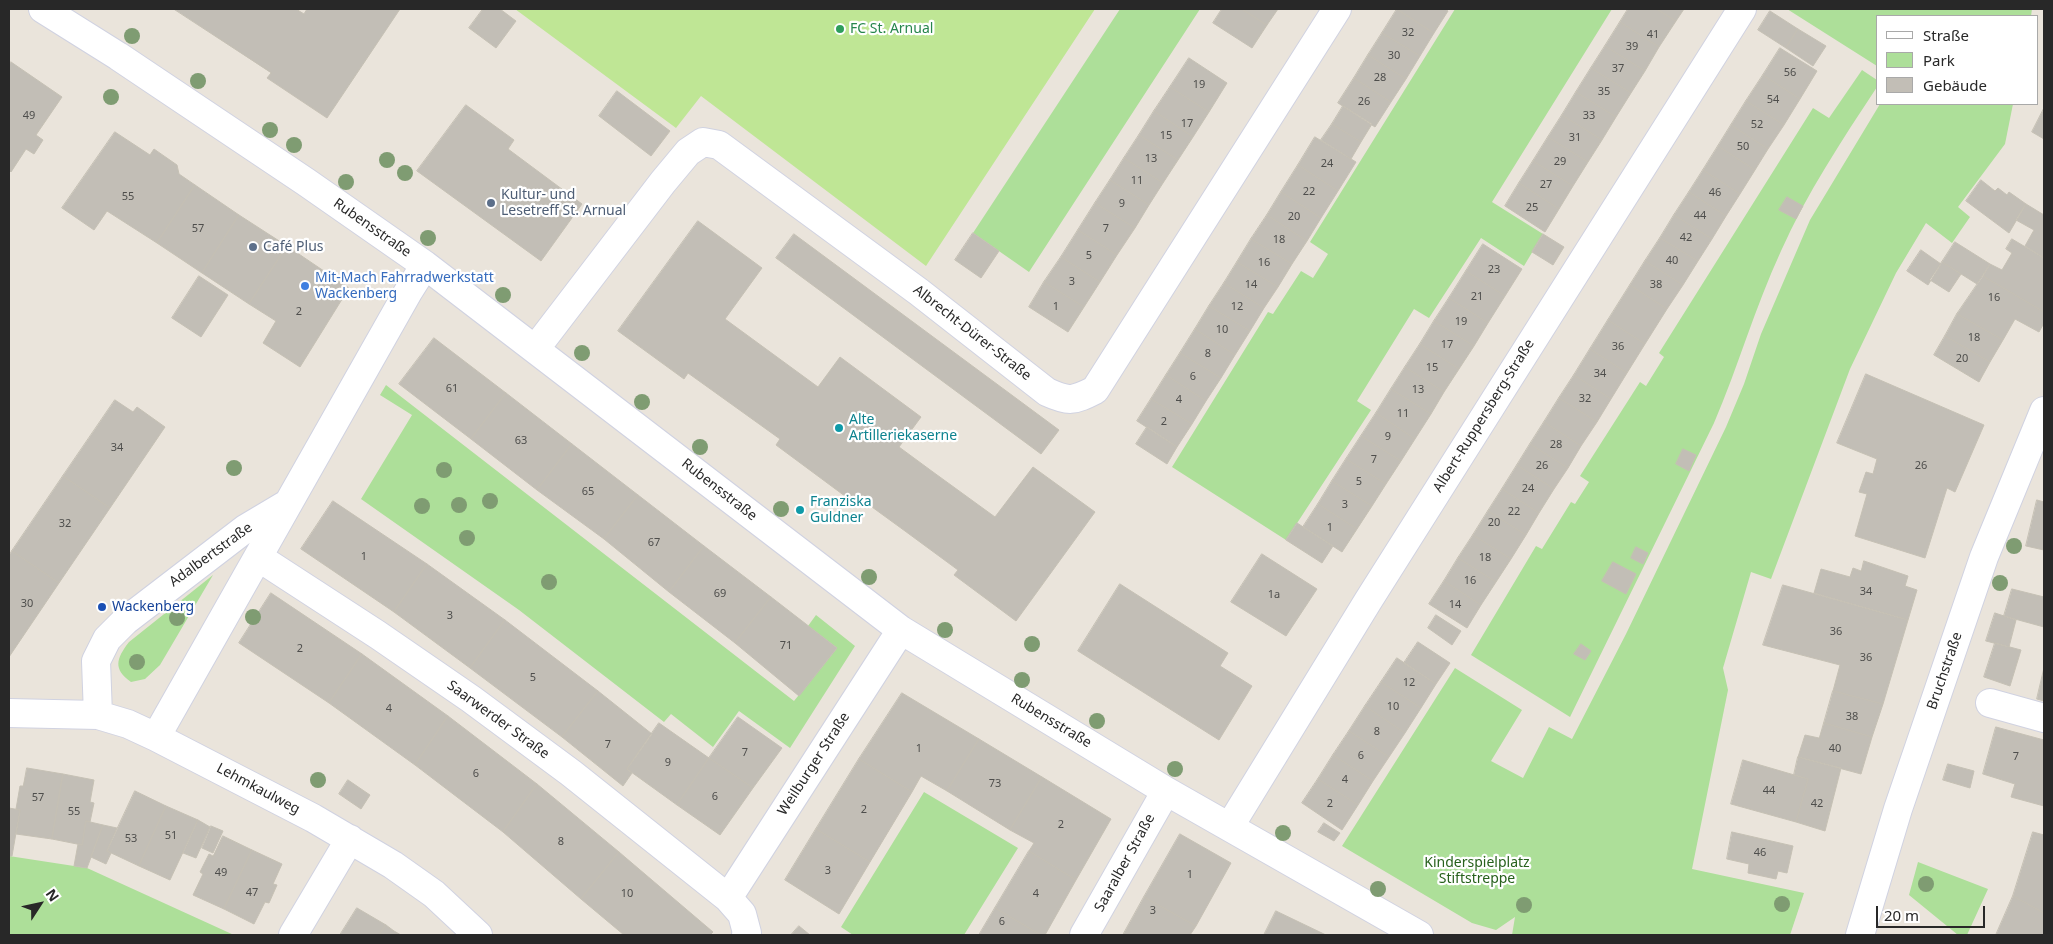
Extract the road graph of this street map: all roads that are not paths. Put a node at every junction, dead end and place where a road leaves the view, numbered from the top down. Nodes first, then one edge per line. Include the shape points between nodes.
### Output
1 (43, 9) edge
2 (1337, 9) edge
3 (1742, 9) edge
4 (425, 264) junction
5 (536, 348) junction
6 (2044, 411) edge
7 (288, 503) junction
8 (258, 557) junction
9 (901, 630) junction
10 (1990, 703) dead end
11 (9, 713) edge
12 (98, 715) junction
13 (2044, 718) edge
14 (156, 737) junction
15 (1166, 791) junction
16 (1230, 826) junction
17 (350, 839) junction
18 (728, 898) junction
19 (293, 935) edge
20 (478, 935) edge
21 (746, 935) edge
22 (1084, 935) edge
23 (1419, 935) edge
24 (1860, 935) edge

1 - 4 street, Rubensstraße via 118,56
2 - 5 street, Albrecht-Dürer-Straße via 1095,390 1081,397 1065,400 1047,392 919,292 719,145 703,142 688,152 669,175
3 - 16 street, Albert-Ruppersberg-Straße via 1368,600
4 - 5 street, Rubensstraße
4 - 7 street, Adalbertstraße
5 - 9 street, Rubensstraße
6 - 24 street, Bruchstraße via 1984,557 1898,809
7 - 8 street, Adalbertstraße
7 - 12 street, Adalbertstraße via 214,552 125,621 107,639 96,661
8 - 14 street, Adalbertstraße
8 - 18 street, Saarwerder Straße via 471,699
9 - 15 street, Rubensstraße
9 - 18 street, Weilburger Straße
10 - 13 street
11 - 12 street, Lehmkaulweg
12 - 14 street, Lehmkaulweg
14 - 17 street, Lehmkaulweg
15 - 16 street, Rubensstraße
15 - 22 street, Saaralber Straße
16 - 23 street, Rubensstraße
17 - 19 street
17 - 20 street, Lehmkaulweg via 434,894
18 - 21 street, Saarwerder Straße via 742,914

